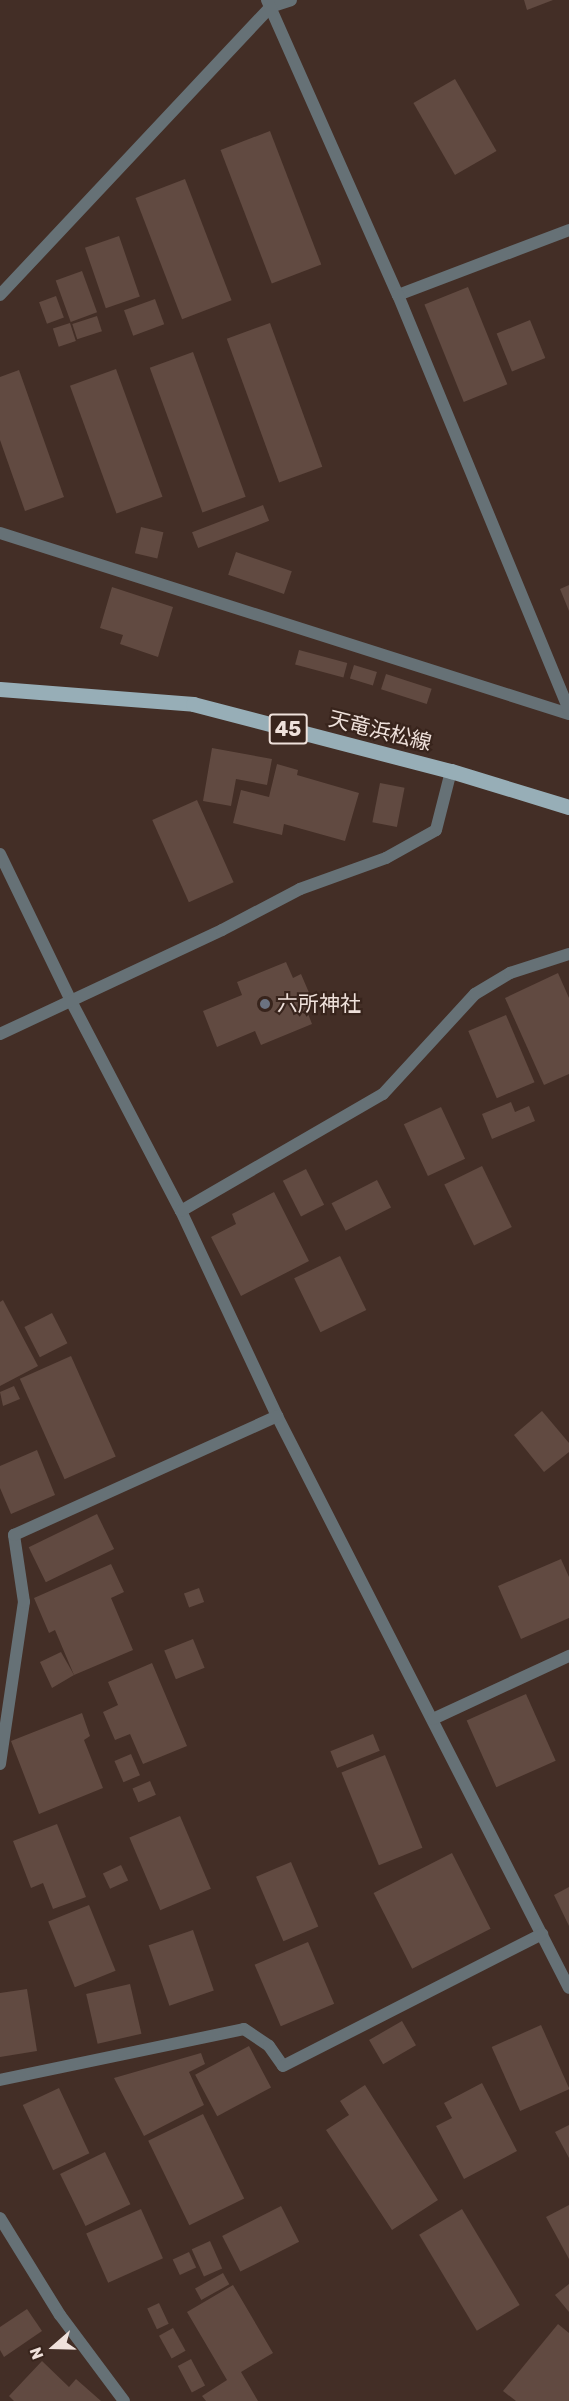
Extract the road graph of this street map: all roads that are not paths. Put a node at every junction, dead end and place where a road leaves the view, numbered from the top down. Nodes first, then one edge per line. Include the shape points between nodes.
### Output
1 (291, 0) edge
2 (269, 4) edge
3 (569, 230) edge
4 (0, 295) edge
5 (398, 295) junction
6 (0, 533) edge
7 (0, 689) edge
8 (568, 707) edge
9 (451, 771) junction
10 (569, 807) edge
11 (0, 854) edge
12 (569, 954) edge
13 (70, 1000) junction
14 (0, 1034) edge
15 (181, 1211) junction
16 (277, 1416) junction
17 (569, 1656) edge
18 (433, 1719) junction
19 (0, 1764) edge
20 (542, 1934) junction
21 (569, 1988) edge
22 (0, 2080) edge
23 (0, 2218) edge
24 (124, 2401) edge

1 - 2 street
2 - 4 street
2 - 5 street
3 - 5 street
5 - 8 street
6 - 8 street
7 - 9 main road, 天竜浜松線 / 45 via 193,704
9 - 10 main road, 天竜浜松線 / 45
9 - 13 street via 436,830 386,858 300,889
11 - 13 street
12 - 15 street via 510,973 475,994 383,1094
13 - 14 street
13 - 15 street
15 - 16 street
16 - 18 street
16 - 19 street via 14,1535 24,1602
17 - 18 street
18 - 20 street
20 - 21 street
20 - 22 street via 283,2067 268,2046 244,2029
23 - 24 street via 60,2315

